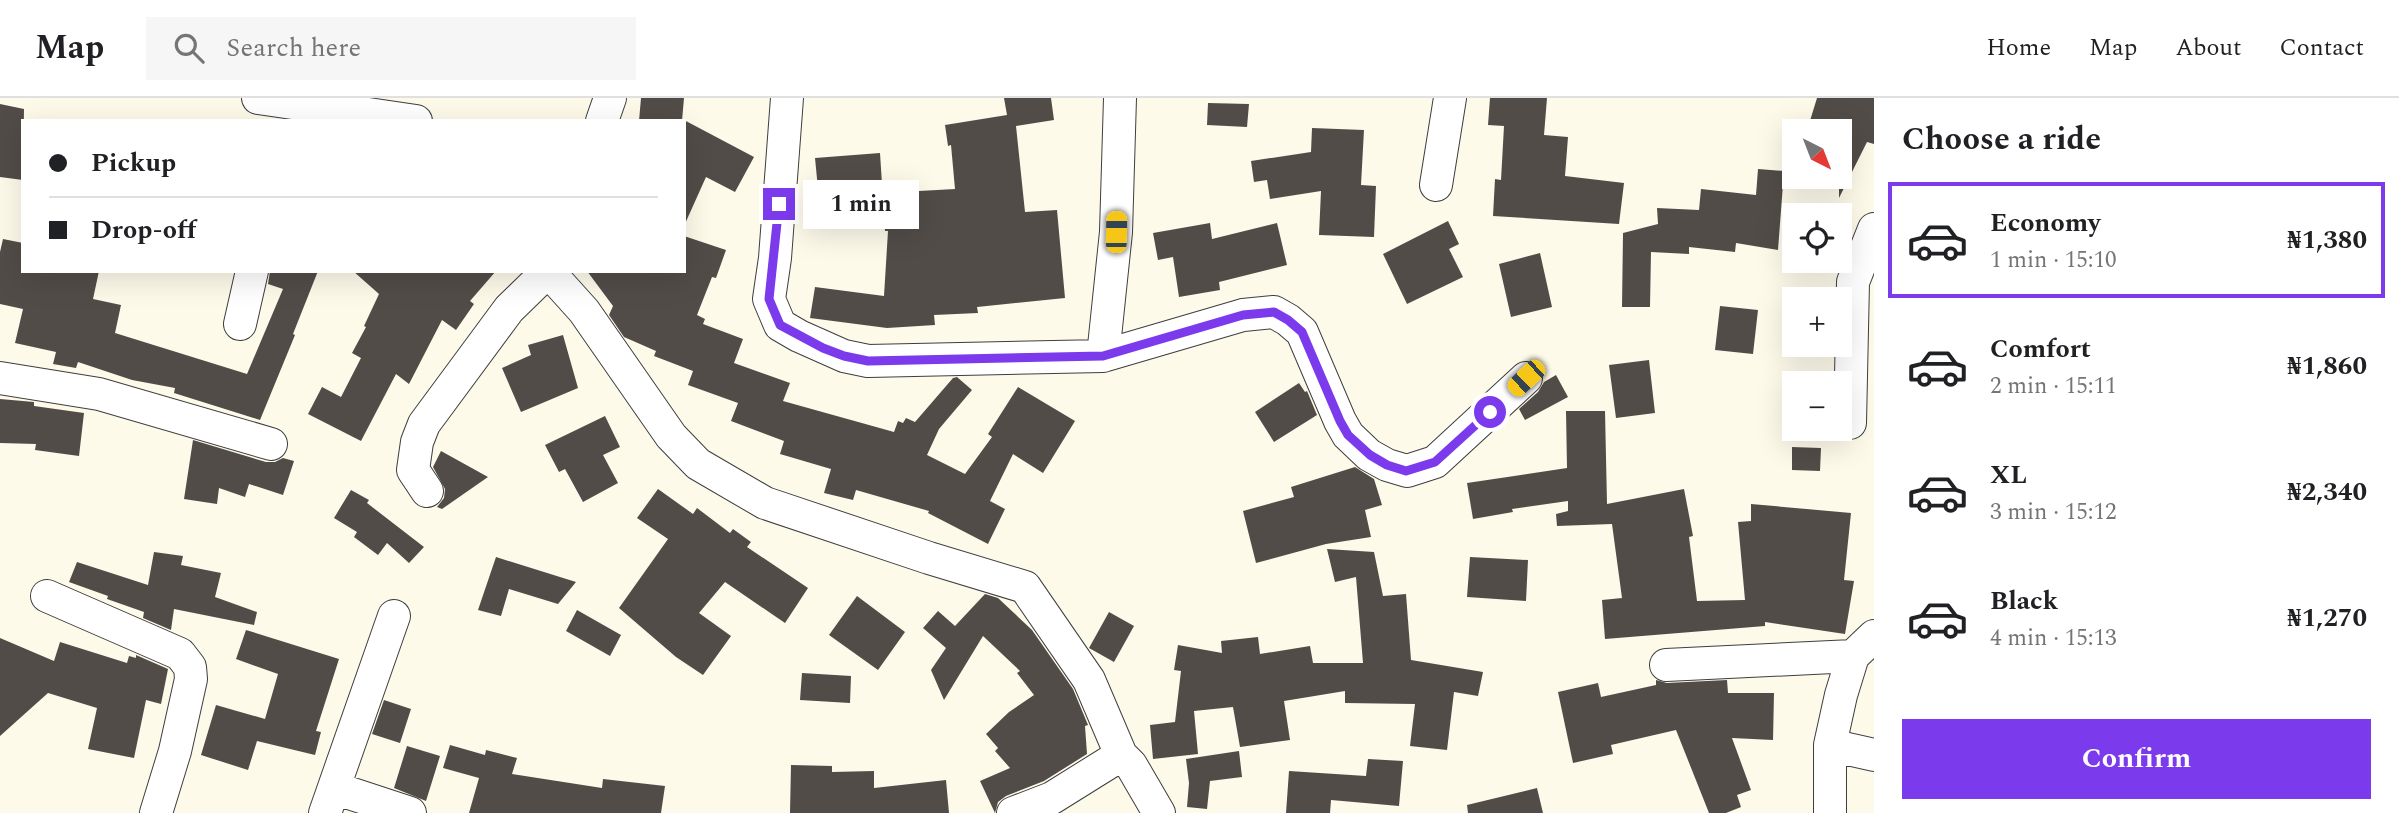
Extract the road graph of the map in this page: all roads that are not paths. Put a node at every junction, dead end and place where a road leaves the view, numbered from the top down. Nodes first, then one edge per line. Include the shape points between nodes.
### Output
1 (257, 98) edge
2 (610, 98) edge
3 (787, 98) edge
4 (1120, 98) edge
5 (1450, 98) edge
6 (289, 113) edge
7 (384, 119) edge
8 (603, 119) edge
9 (1436, 185) dead end
10 (1874, 229) edge
11 (252, 273) edge
12 (546, 273) edge
13 (550, 273) edge
14 (240, 324) dead end
15 (1103, 356) junction
16 (1851, 371) edge
17 (0, 378) edge
18 (1526, 378) dead end
19 (271, 444) dead end
20 (427, 491) dead end
21 (47, 596) dead end
22 (394, 617) dead end
23 (1864, 646) edge
24 (1666, 664) dead end
25 (1830, 745) junction
26 (1121, 755) junction
27 (1874, 755) edge
28 (329, 800) edge
29 (156, 813) edge
30 (410, 813) edge
31 (1013, 813) edge
32 (1159, 813) edge
33 (1830, 813) edge

1 - 6 street
2 - 8 street
3 - 15 street via 769,299 780,325 823,348 868,361
4 - 15 street via 1116,232
5 - 9 street
6 - 7 street
10 - 16 street via 1853,282
11 - 14 street
12 - 20 street via 509,309 424,424 413,470
13 - 26 street via 584,311 671,436 698,464 765,503 1025,587 1089,680
15 - 18 street via 1243,315 1274,312 1302,332 1348,435 1370,455 1406,471 1435,462
17 - 19 street via 99,394
21 - 29 street via 180,654 190,667 175,751
22 - 28 street
23 - 24 street
23 - 25 street via 1841,695
25 - 27 street
25 - 33 street
26 - 31 street via 1052,798
26 - 32 street
28 - 30 street

